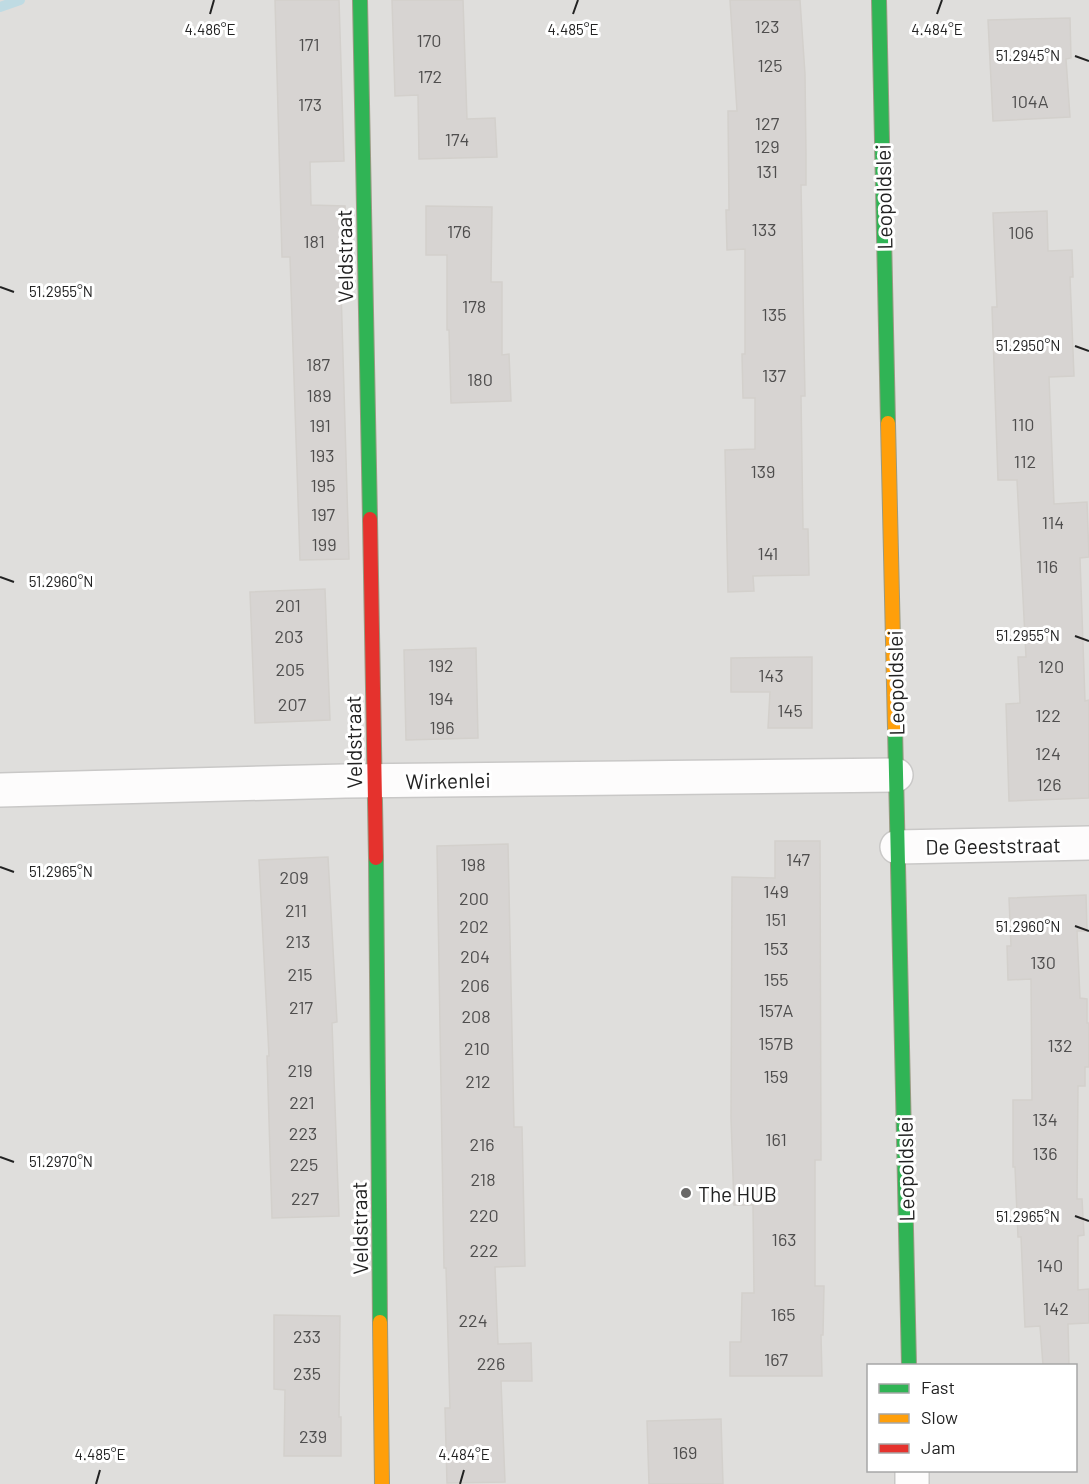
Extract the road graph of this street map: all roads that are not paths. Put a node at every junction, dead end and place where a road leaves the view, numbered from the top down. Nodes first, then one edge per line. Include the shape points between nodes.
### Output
1 (360, 0) edge
2 (879, 0) edge
3 (896, 775) junction
4 (375, 781) junction
5 (0, 790) edge
6 (1089, 843) edge
7 (897, 847) junction
8 (909, 1364) edge
9 (382, 1484) edge

1 - 4 street, Veldstraat
2 - 3 street, Leopoldslei
3 - 4 street, Wirkenlei
3 - 7 street, Leopoldslei
4 - 5 street, Wirkenlei
4 - 9 street, Veldstraat
6 - 7 street, De Geeststraat
7 - 8 street, Leopoldslei

